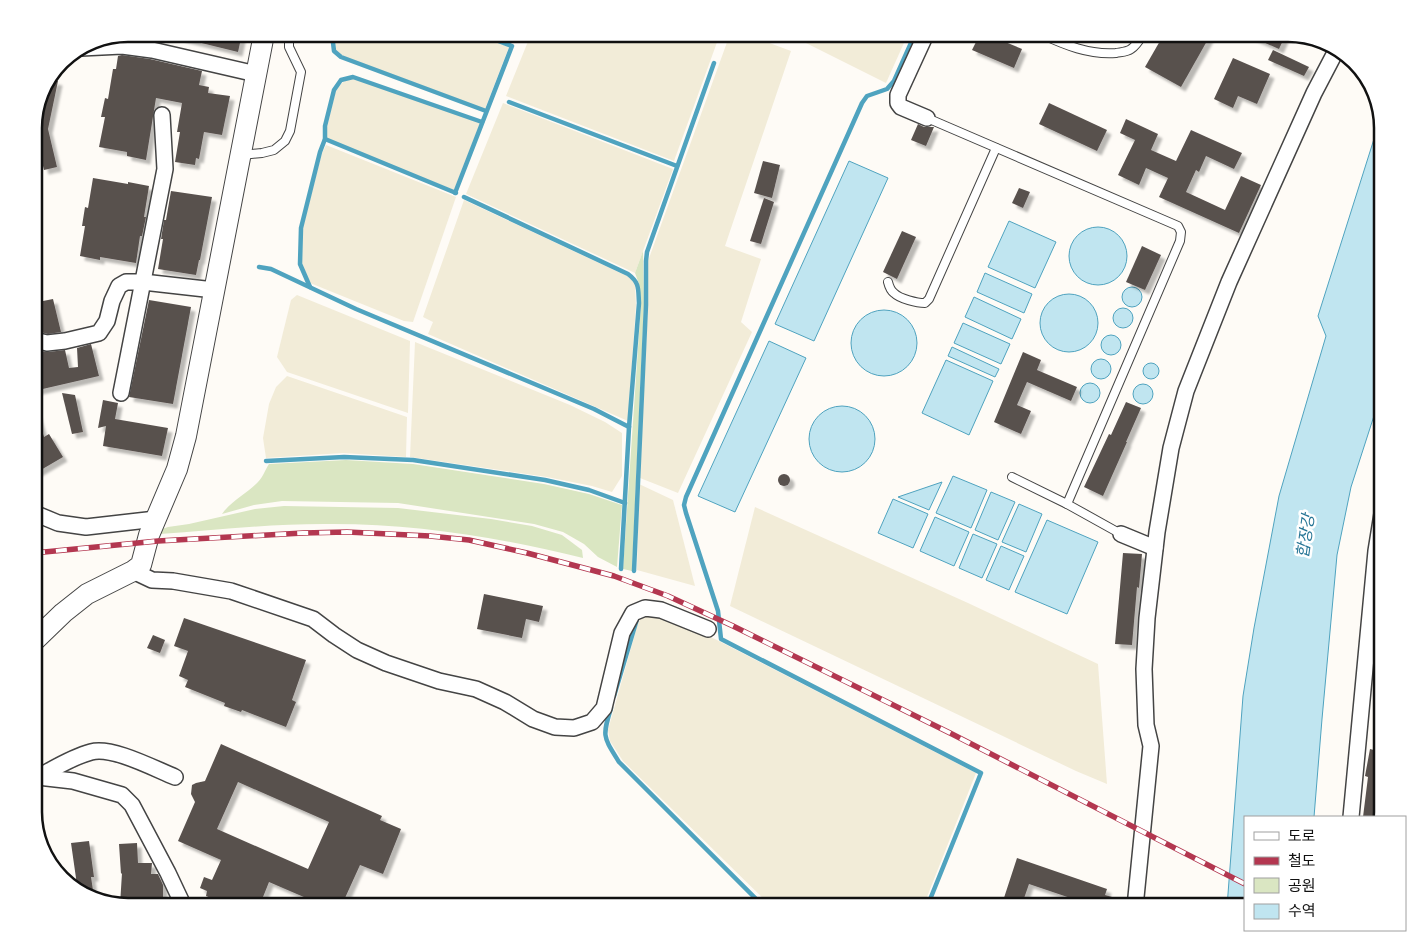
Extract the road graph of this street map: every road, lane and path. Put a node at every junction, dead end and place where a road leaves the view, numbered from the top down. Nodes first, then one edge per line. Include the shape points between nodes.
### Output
1 (262, 42) edge
2 (289, 42) edge
3 (922, 42) edge
4 (1059, 42) edge
5 (1139, 42) edge
6 (101, 47) edge
7 (1333, 56) edge
8 (256, 74) junction
9 (162, 115) dead end
10 (927, 118) joint
11 (996, 148) junction
12 (240, 155) junction
13 (142, 282) junction
14 (888, 282) dead end
15 (214, 290) junction
16 (43, 342) edge
17 (121, 393) dead end
18 (1012, 477) dead end
19 (1067, 504) junction
20 (43, 517) edge
21 (156, 519) junction
22 (1121, 534) joint
23 (1155, 548) junction
24 (133, 571) junction
25 (1374, 572) edge
26 (708, 629) dead end
27 (43, 633) edge
28 (43, 774) edge
29 (175, 777) dead end
30 (43, 779) edge
31 (1351, 816) edge
32 (180, 898) edge
33 (1136, 898) edge

1 - 8 street
2 - 12 lane via 301,72 290,131 285,141 274,150
3 - 10 street via 898,95 898,103 901,108
4 - 5 lane via 1107,54 1124,52
6 - 8 street via 152,50
7 - 23 street via 1260,212 1186,391 1171,448
8 - 12 street
9 - 13 street via 165,169
10 - 11 lane
11 - 14 lane via 929,299 925,303 917,303 894,294
11 - 19 lane via 1178,226 1181,232 1180,241
12 - 15 street
13 - 15 street
13 - 16 street via 126,282 118,286 107,321 99,333
13 - 17 street
15 - 21 street via 186,436 177,469
18 - 19 lane
19 - 22 lane
20 - 21 street via 86,528
21 - 24 street via 141,565
22 - 23 street
23 - 33 street via 1144,669 1146,724 1151,746
24 - 26 street via 152,580 231,591 313,619 357,650 386,663 439,681 476,689 555,727 574,728 592,722 604,708 622,633 633,613 645,608 661,610
24 - 27 street via 88,594
25 - 31 street
28 - 29 street via 77,757 101,750
30 - 32 street via 73,781 122,795 132,804

